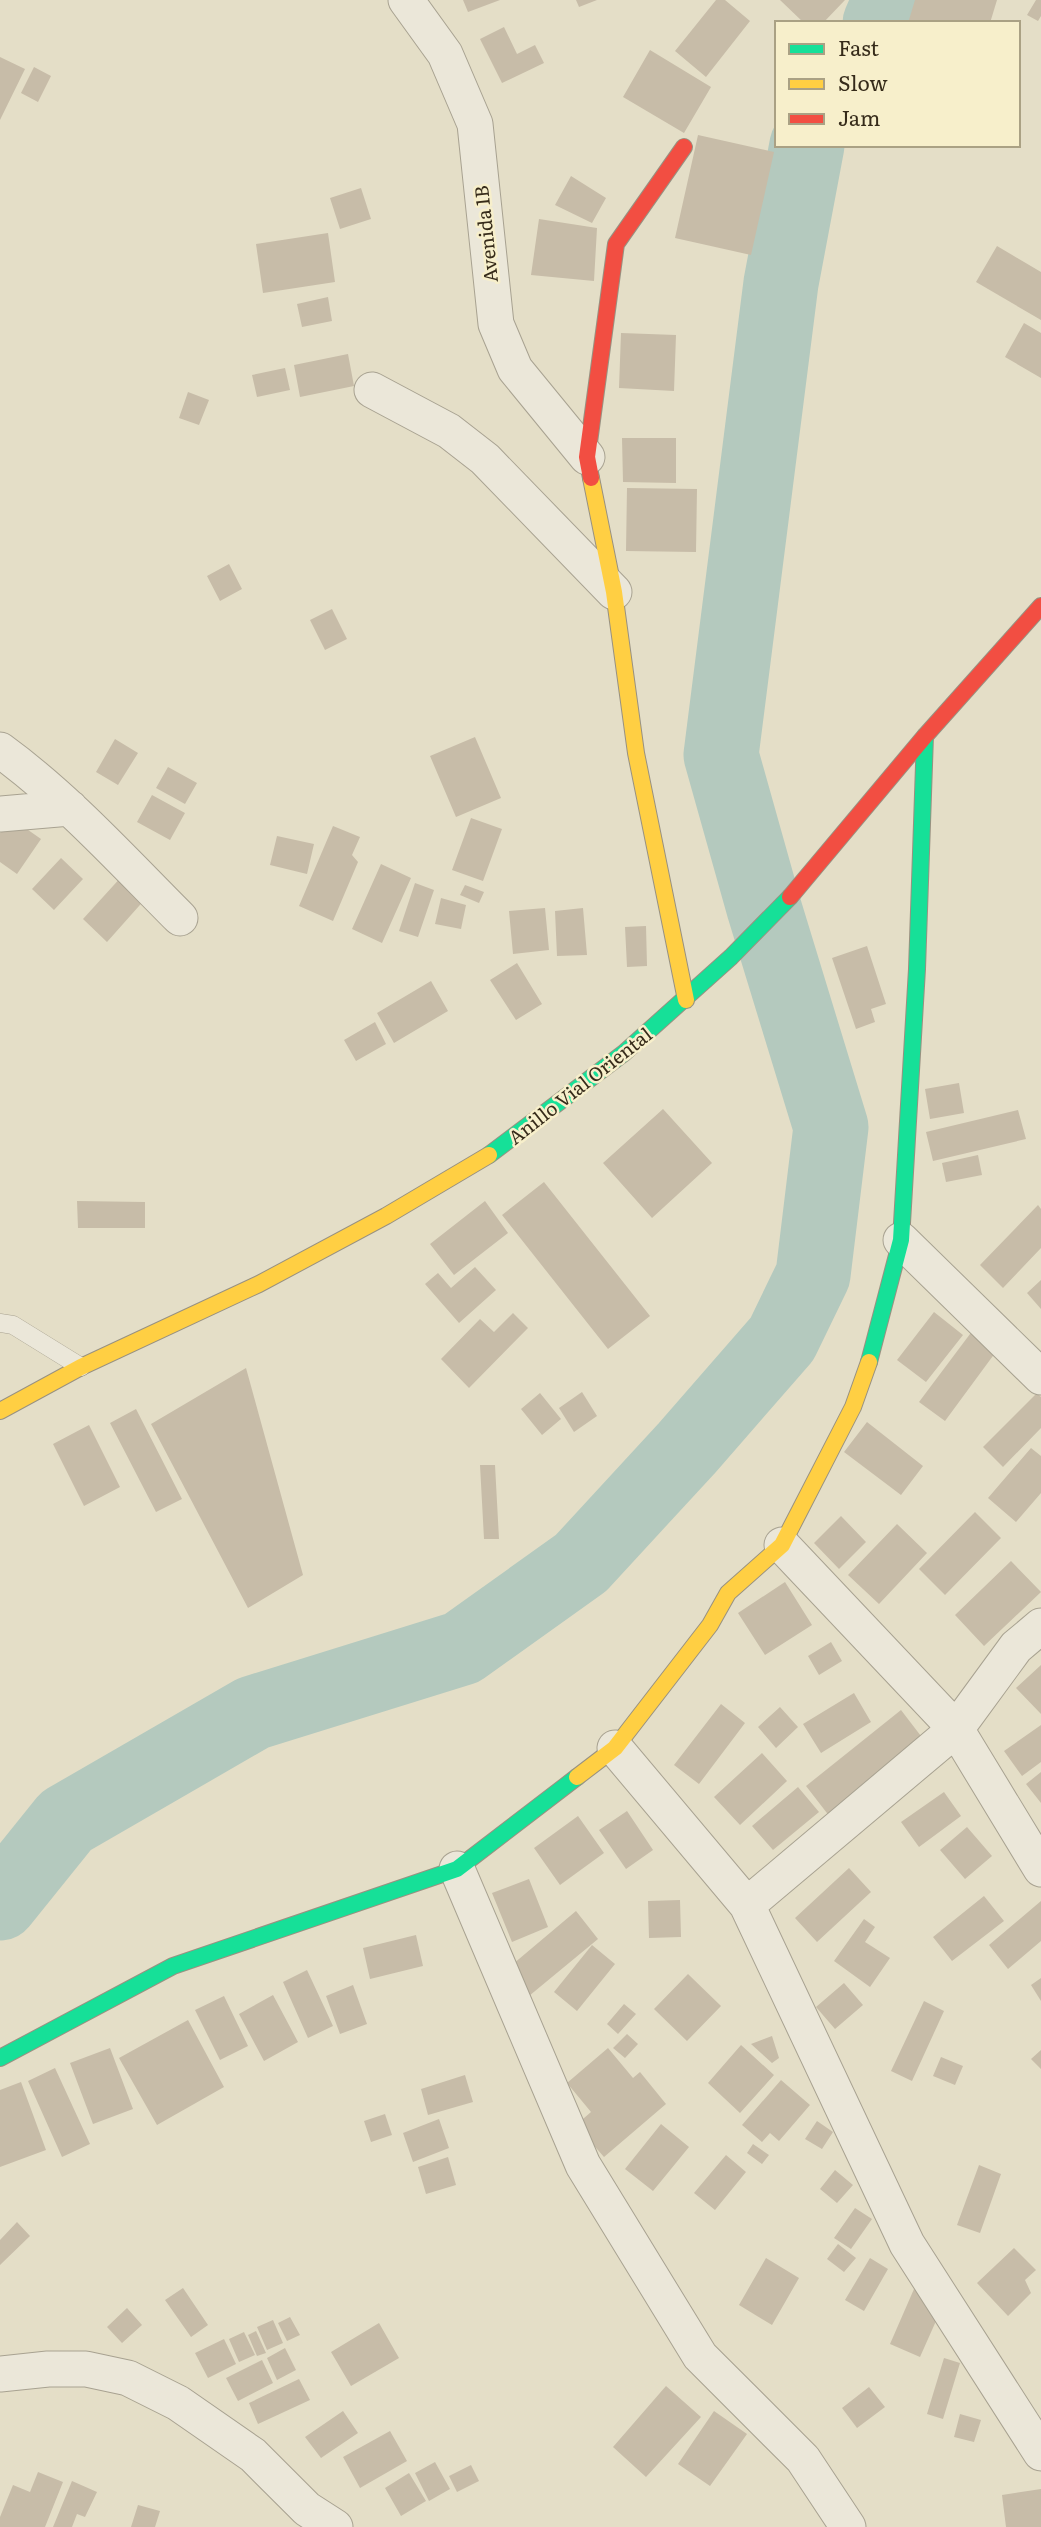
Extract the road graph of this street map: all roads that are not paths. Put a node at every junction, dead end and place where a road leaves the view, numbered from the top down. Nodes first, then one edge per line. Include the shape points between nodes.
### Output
1 (406, 0) edge
2 (684, 147) dead end
3 (372, 390) dead end
4 (587, 457) junction
5 (614, 592) junction
6 (1041, 606) edge
7 (925, 736) junction
8 (0, 750) edge
9 (70, 808) junction
10 (0, 814) edge
11 (180, 918) dead end
12 (686, 1000) junction
13 (901, 1240) junction
14 (0, 1323) edge
15 (81, 1367) junction
16 (1041, 1377) edge
17 (0, 1411) edge
18 (782, 1545) junction
19 (1041, 1626) edge
20 (956, 1728) junction
21 (615, 1748) junction
22 (1041, 1868) edge
23 (457, 1869) junction
24 (747, 1905) junction
25 (0, 2058) edge
26 (0, 2374) edge
27 (1041, 2453) edge
28 (315, 2521) edge
29 (848, 2527) edge

1 - 4 street, Avenida 1B via 445,54 475,124 496,324 515,369
2 - 4 main road via 616,244
3 - 5 street via 449,431 485,458
4 - 5 main road
5 - 12 main road via 636,753
6 - 7 main road, Anillo Vial Oriental
7 - 12 main road, Anillo Vial Oriental via 803,883
7 - 13 main road
8 - 9 street
9 - 10 street
9 - 11 street
12 - 15 main road, Anillo Vial Oriental via 498,1150 259,1284
13 - 16 street
13 - 18 main road via 874,1349 853,1407
14 - 15 lane via 13,1325
15 - 17 main road, Anillo Vial Oriental
18 - 20 street
18 - 21 main road via 728,1594 710,1625
19 - 20 street via 1016,1647
20 - 22 street
20 - 24 street
21 - 23 main road
21 - 24 street
23 - 25 main road via 173,1966
23 - 29 street via 583,2165 700,2356 803,2459
24 - 27 street via 907,2245
26 - 28 street via 86,2369 128,2378 178,2403 253,2455

